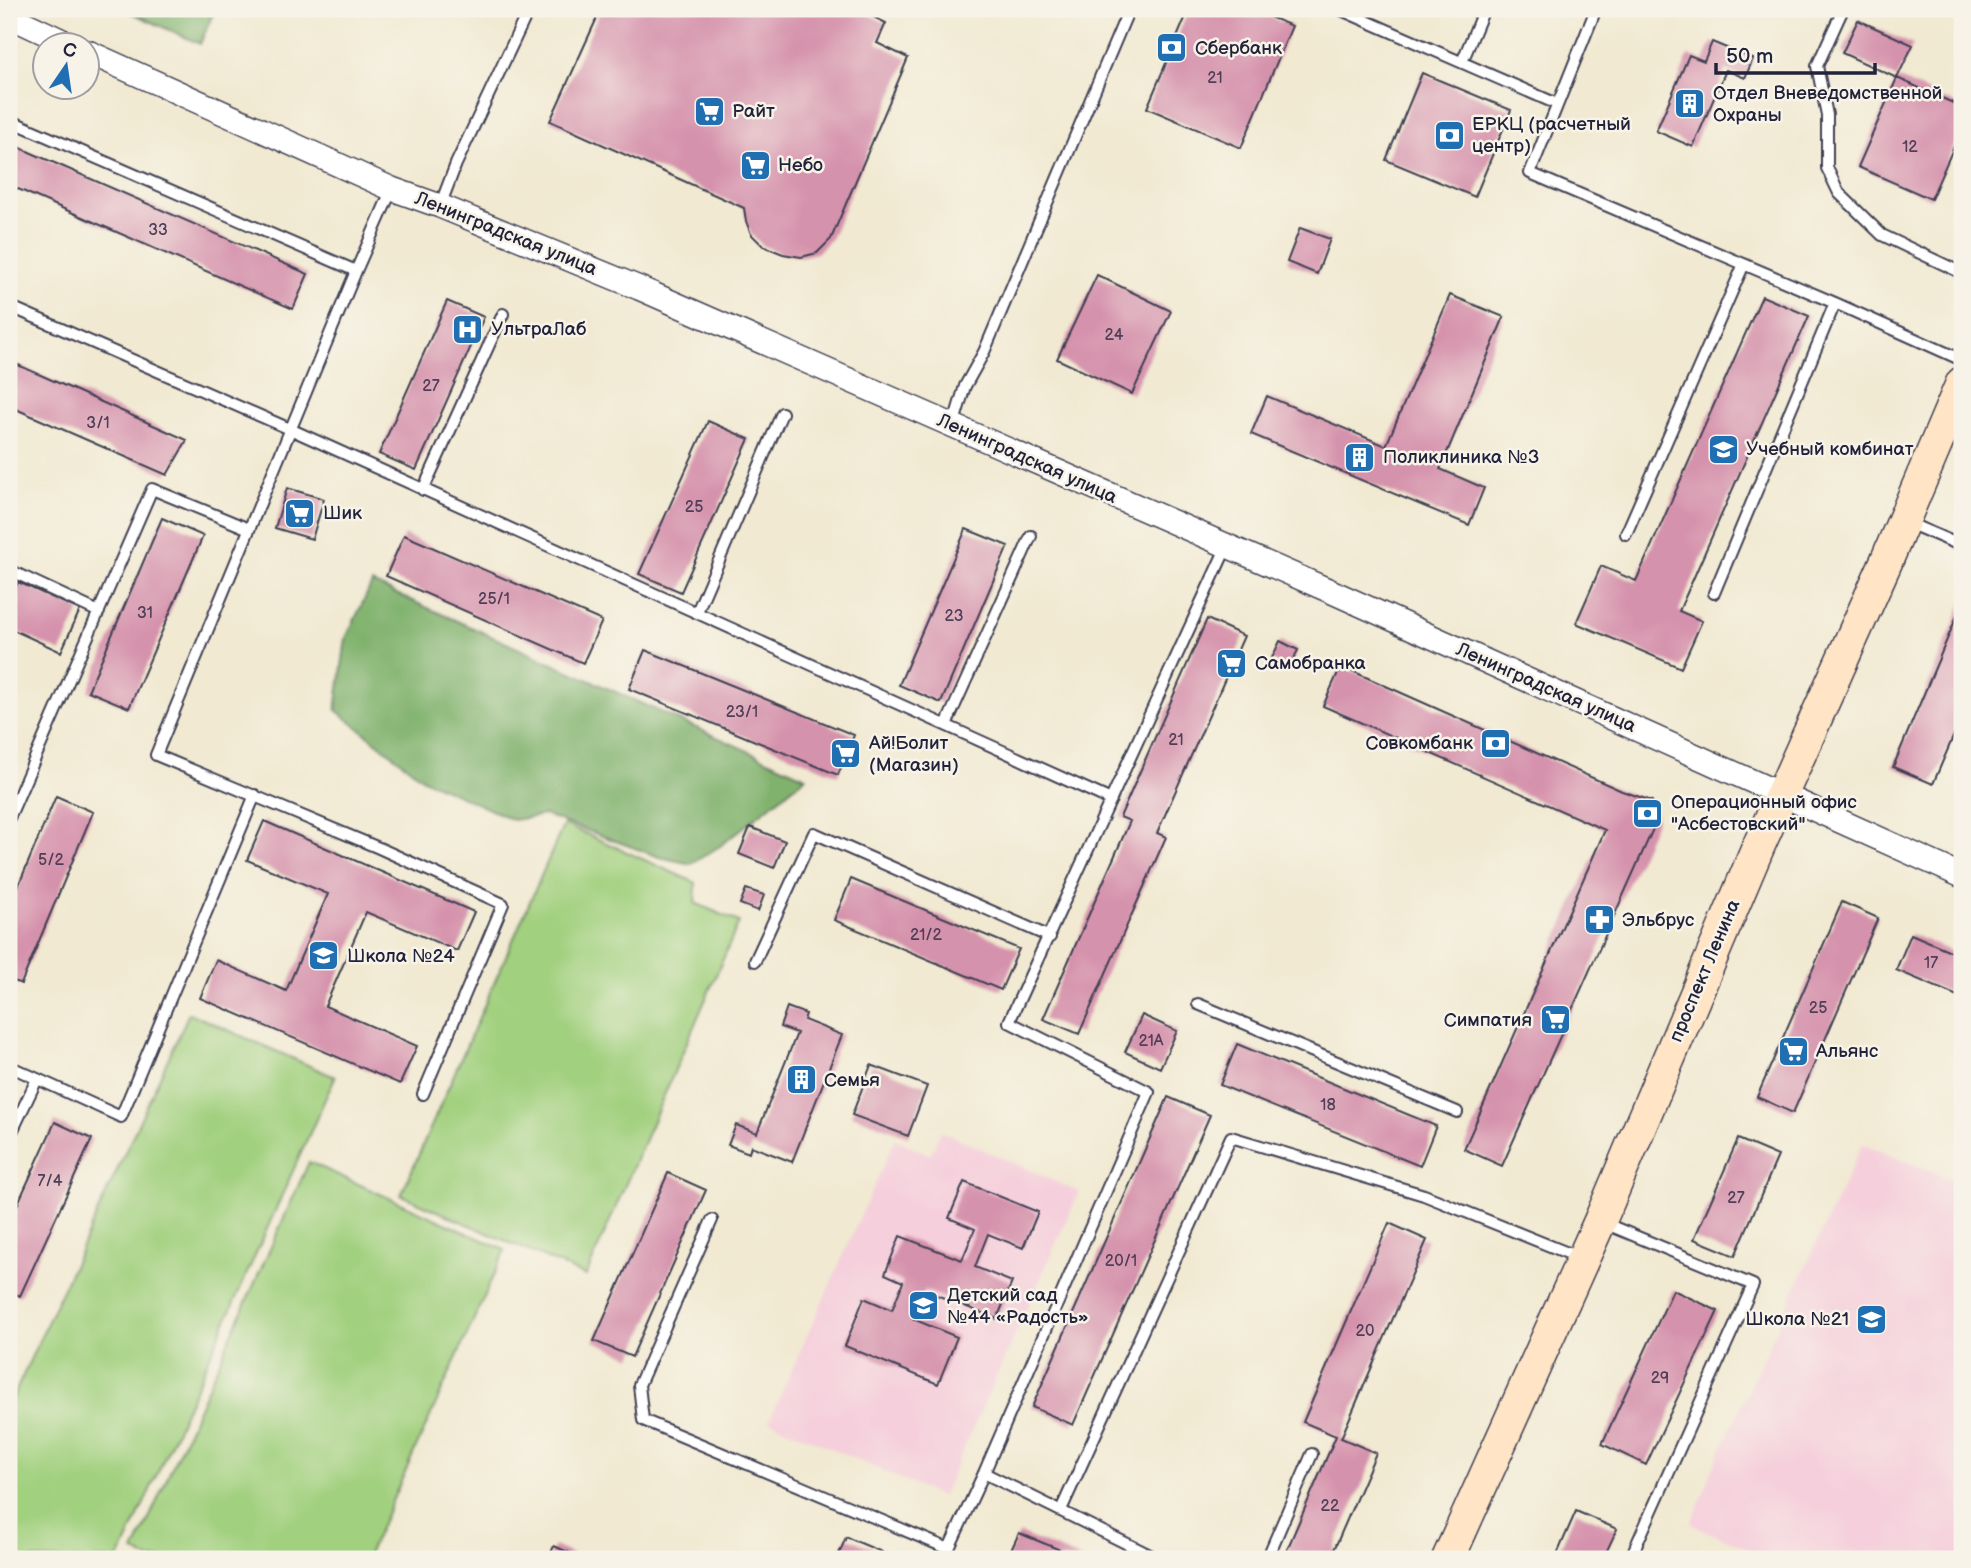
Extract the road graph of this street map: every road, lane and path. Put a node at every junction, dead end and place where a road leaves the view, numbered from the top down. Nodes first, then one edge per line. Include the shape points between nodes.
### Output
1 (529, 9) edge
2 (1129, 9) edge
3 (1339, 9) edge
4 (1484, 9) edge
5 (1596, 9) edge
6 (1843, 9) edge
7 (9, 16) edge
8 (43, 32) edge
9 (102, 58) edge
10 (1462, 62) junction
11 (1557, 104) junction
12 (9, 120) edge
13 (392, 189) junction
14 (440, 206) junction
15 (1744, 264) junction
16 (356, 271) junction
17 (1962, 273) edge
18 (1835, 303) junction
19 (9, 306) edge
20 (503, 314) dead end
21 (1962, 360) edge
22 (1962, 383) edge
23 (782, 413) dead end
24 (953, 426) junction
25 (290, 429) junction
26 (423, 490) junction
27 (1903, 521) junction
28 (249, 529) junction
29 (1626, 534) dead end
30 (1031, 536) dead end
31 (1227, 546) junction
32 (1962, 546) edge
33 (9, 570) edge
34 (1714, 593) dead end
35 (697, 611) junction
36 (99, 612) junction
37 (946, 725) junction
38 (1783, 794) junction
39 (255, 795) junction
40 (1111, 800) junction
41 (9, 818) edge
42 (1962, 876) edge
43 (1050, 937) junction
44 (755, 961) dead end
45 (1198, 1004) dead end
46 (9, 1066) edge
47 (37, 1079) junction
48 (423, 1094) dead end
49 (1457, 1112) dead end
50 (9, 1138) edge
51 (712, 1220) dead end
52 (1600, 1221) junction
53 (1582, 1259) junction
54 (1312, 1454) dead end
55 (984, 1473) junction
56 (1061, 1510) junction
57 (946, 1554) edge
58 (1158, 1559) edge
59 (1266, 1559) edge
60 (1448, 1559) edge
61 (1630, 1559) edge

1 - 14 lane
2 - 24 lane via 984,352 965,386
3 - 10 lane
4 - 10 lane
5 - 11 lane
6 - 17 lane via 1817,66 1827,115 1827,168 1839,193 1882,235
7 - 8 street
9 - 13 street, Ленинградская улица
10 - 11 lane
11 - 15 lane via 1530,173
12 - 16 lane
13 - 14 street, Ленинградская улица
13 - 16 lane
14 - 24 street, Ленинградская улица
15 - 18 lane
15 - 29 lane
16 - 25 lane
18 - 21 lane
18 - 34 lane
19 - 25 lane
20 - 26 lane
22 - 27 street, проспект Ленина
23 - 35 lane
24 - 31 street, Ленинградская улица
25 - 26 lane
25 - 28 lane
26 - 35 lane
27 - 32 lane
27 - 38 street, проспект Ленина
28 - 36 lane via 152,489
28 - 39 lane via 156,755
30 - 37 lane
31 - 38 street, Ленинградская улица
31 - 40 lane
33 - 36 lane
35 - 37 lane
36 - 41 lane
37 - 40 lane
38 - 42 street, Ленинградская улица
38 - 52 street, проспект Ленина
39 - 47 lane via 121,1117
39 - 48 lane via 503,904
40 - 43 lane
43 - 44 lane via 814,834
43 - 55 lane via 1009,1022 1149,1092
45 - 49 lane
46 - 47 lane
47 - 50 lane
51 - 57 lane via 639,1385 643,1420
52 - 53 street, проспект Ленина
52 - 61 lane via 1753,1285
53 - 56 lane via 1424,1195 1231,1137
53 - 60 street, проспект Ленина
54 - 59 lane
55 - 56 lane
55 - 57 lane
56 - 58 lane

